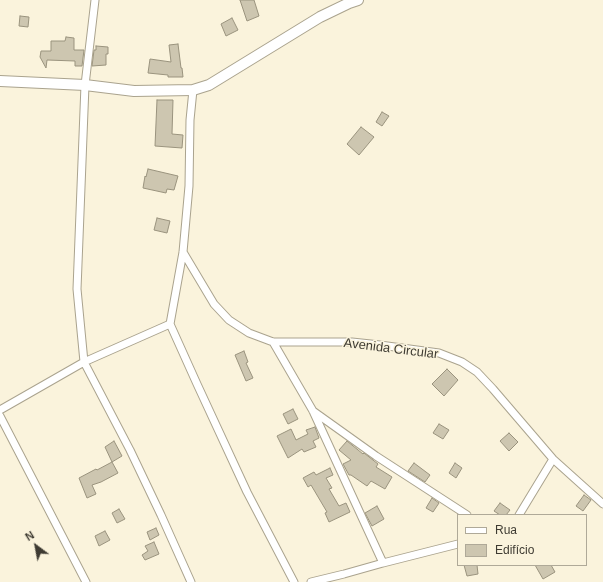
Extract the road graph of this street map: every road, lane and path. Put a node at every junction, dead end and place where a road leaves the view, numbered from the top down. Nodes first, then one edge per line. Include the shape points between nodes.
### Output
1 (95, 0) edge
2 (358, 0) edge
3 (0, 81) edge
4 (85, 85) junction
5 (193, 90) junction
6 (183, 252) junction
7 (170, 324) junction
8 (273, 342) junction
9 (84, 362) junction
10 (0, 410) edge
11 (312, 411) junction
12 (0, 416) edge
13 (553, 459) junction
14 (603, 504) edge
15 (465, 514) edge
16 (519, 514) edge
17 (457, 544) edge
18 (383, 563) junction
19 (86, 582) edge
20 (192, 582) edge
21 (294, 582) edge
22 (311, 582) edge

1 - 4 street
2 - 5 main road via 320,17 208,85
3 - 4 main road
4 - 5 main road via 134,91
4 - 9 street via 77,289
5 - 6 street
6 - 7 street
6 - 8 street, Avenida Circular via 214,304 229,320 249,333
7 - 9 street
7 - 21 street via 248,492
8 - 11 street
8 - 13 street, Avenida Circular via 352,342 439,353 462,362 477,372 493,389
9 - 10 street
9 - 20 street via 130,450
11 - 15 street
11 - 18 street
12 - 19 street
13 - 14 street, Avenida Circular
13 - 16 street
17 - 18 street
18 - 22 street

